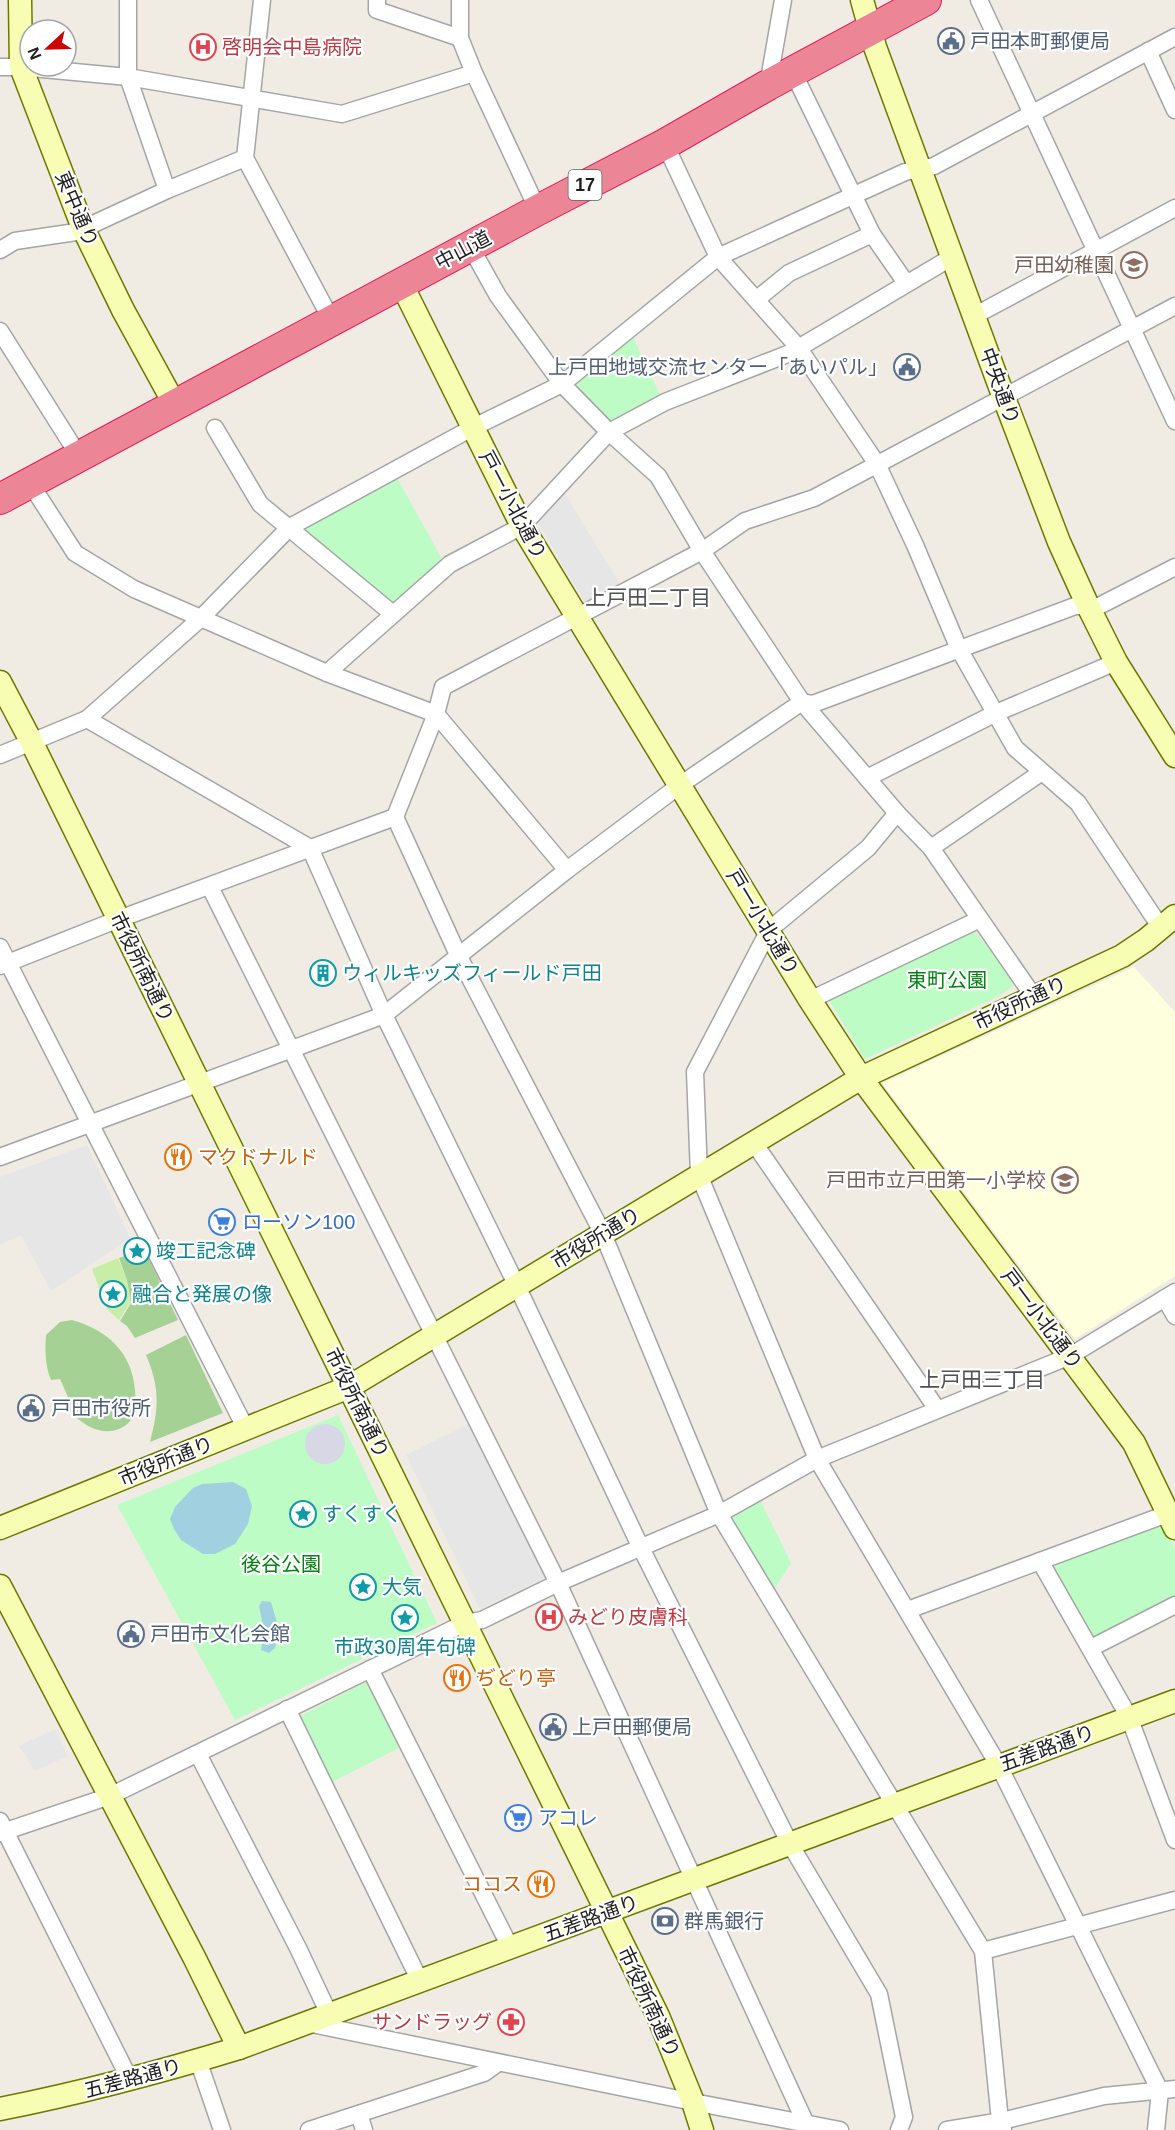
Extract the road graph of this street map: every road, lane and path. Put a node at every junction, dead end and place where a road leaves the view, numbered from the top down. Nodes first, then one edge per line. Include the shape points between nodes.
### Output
1 (20, 0) edge
2 (128, 0) edge
3 (262, 0) edge
4 (377, 0) edge
5 (460, 0) edge
6 (783, 0) edge
7 (862, 0) edge
8 (926, 0) edge
9 (979, 0) edge
10 (870, 29) junction
11 (1175, 37) edge
12 (460, 38) junction
13 (1148, 51) junction
14 (10, 67) edge
15 (474, 73) junction
16 (128, 77) junction
17 (780, 78) junction
18 (252, 97) junction
19 (1175, 110) edge
20 (1033, 114) junction
21 (665, 144) junction
22 (245, 158) junction
23 (920, 169) junction
24 (167, 190) junction
25 (852, 195) junction
26 (1175, 208) edge
27 (538, 210) junction
28 (80, 230) junction
29 (872, 234) junction
30 (470, 246) junction
31 (0, 250) edge
32 (1096, 251) junction
33 (718, 257) junction
34 (952, 257) junction
35 (401, 283) junction
36 (906, 283) junction
37 (757, 299) junction
38 (1175, 306) edge
39 (974, 316) junction
40 (332, 321) junction
41 (1133, 329) junction
42 (0, 331) edge
43 (798, 348) junction
44 (562, 384) junction
45 (1004, 398) junction
46 (175, 405) junction
47 (1175, 421) edge
48 (215, 428) dead end
49 (472, 428) junction
50 (609, 432) junction
51 (79, 456) junction
52 (877, 464) junction
53 (30, 483) junction
54 (0, 499) edge
55 (522, 526) junction
56 (290, 527) junction
57 (702, 551) junction
58 (1175, 567) edge
59 (1088, 606) junction
60 (393, 614) junction
61 (577, 618) junction
62 (200, 619) junction
63 (959, 649) junction
64 (1116, 662) junction
65 (327, 673) junction
66 (1, 686) edge
67 (802, 702) junction
68 (996, 713) junction
69 (436, 714) junction
70 (87, 719) junction
71 (31, 741) junction
72 (0, 755) edge
73 (1175, 756) edge
74 (1042, 772) junction
75 (867, 778) junction
76 (680, 785) junction
77 (897, 813) junction
78 (395, 817) junction
79 (310, 848) junction
80 (931, 848) junction
81 (567, 870) junction
82 (210, 887) junction
83 (119, 919) junction
84 (980, 919) junction
85 (1168, 922) edge
86 (769, 930) junction
87 (0, 947) edge
88 (459, 957) junction
89 (4, 965) edge
90 (1034, 997) junction
91 (810, 1000) junction
92 (384, 1015) junction
93 (291, 1049) junction
94 (861, 1078) junction
95 (200, 1083) junction
96 (89, 1124) junction
97 (754, 1143) junction
98 (0, 1157) edge
99 (699, 1175) junction
100 (603, 1234) junction
101 (517, 1286) junction
102 (1170, 1295) edge
103 (1175, 1316) edge
104 (434, 1336) junction
105 (1070, 1356) junction
106 (349, 1387) junction
107 (937, 1409) junction
108 (246, 1429) junction
109 (817, 1459) junction
110 (719, 1514) junction
111 (1173, 1518) edge
112 (0, 1528) edge
113 (641, 1548) junction
114 (1040, 1561) junction
115 (558, 1582) junction
116 (0, 1586) edge
117 (1175, 1605) edge
118 (908, 1610) junction
119 (465, 1623) junction
120 (1091, 1648) junction
121 (370, 1669) junction
122 (1175, 1701) edge
123 (287, 1709) junction
124 (1130, 1718) junction
125 (198, 1754) junction
126 (999, 1766) junction
127 (110, 1796) junction
128 (894, 1805) junction
129 (2, 1828) edge
130 (1175, 1840) edge
131 (790, 1844) junction
132 (694, 1879) junction
133 (1175, 1900) edge
134 (606, 1912) junction
135 (1079, 1926) junction
136 (510, 1947) junction
137 (983, 1951) junction
138 (420, 1981) junction
139 (329, 2014) junction
140 (307, 2023) junction
141 (239, 2048) junction
142 (198, 2061) junction
143 (498, 2062) junction
144 (130, 2080) junction
145 (1167, 2090) edge
146 (693, 2102) junction
147 (2, 2104) edge
148 (361, 2122) edge
149 (795, 2125) edge
150 (1002, 2126) edge
151 (312, 2129) edge
152 (222, 2130) edge
153 (702, 2130) edge
154 (840, 2130) edge
155 (899, 2130) edge
156 (947, 2130) edge
157 (1156, 2130) edge

1 - 14 street, 東中通り
2 - 16 street
3 - 18 street
4 - 12 street via 376,10
5 - 12 street
6 - 17 street
7 - 10 street, 中央通り
8 - 10 highway, 中山道 / 17
9 - 20 street
10 - 17 highway, 中山道 / 17
10 - 23 street, 中央通り
11 - 13 street
12 - 15 street
13 - 19 street
13 - 20 street
14 - 16 street
14 - 28 street, 東中通り
15 - 18 street via 342,114
15 - 27 street
16 - 18 street
16 - 24 street
17 - 21 highway, 中山道 / 17
17 - 25 street
18 - 22 street
20 - 23 street via 934,166
20 - 32 street
21 - 27 highway, 中山道 / 17
21 - 33 street
22 - 24 street
22 - 40 street
23 - 25 street
23 - 34 street, 中央通り
24 - 28 street
25 - 29 street
25 - 33 street
26 - 32 street
27 - 30 highway, 中山道 / 17
28 - 31 street via 15,241
28 - 46 street, 東中通り
29 - 36 street
29 - 37 street via 789,273
30 - 35 highway, 中山道 / 17
30 - 44 street via 498,296
32 - 39 street
32 - 41 street
33 - 37 street
33 - 44 street
34 - 36 street
34 - 39 street, 中央通り
35 - 40 highway, 中山道 / 17
35 - 49 street, 戸一小北通り
36 - 43 street
37 - 43 street
38 - 41 street
39 - 45 street, 中央通り
40 - 46 highway, 中山道 / 17
41 - 45 street
41 - 47 street
42 - 51 street
43 - 50 street via 665,402
43 - 52 street
44 - 49 street
44 - 50 street
45 - 52 street
45 - 59 street, 中央通り
46 - 51 highway, 中山道 / 17
48 - 56 street via 260,504
49 - 55 street, 戸一小北通り
49 - 56 street
50 - 55 street
50 - 57 street via 658,476
51 - 53 highway, 中山道 / 17
52 - 57 street via 814,498 746,521
52 - 63 street
53 - 54 highway, 中山道 / 17
53 - 62 street via 75,553 134,589
55 - 60 street via 450,564
55 - 61 street, 戸一小北通り
56 - 60 street
56 - 62 street
57 - 61 street
57 - 67 street
58 - 59 street via 1099,606
59 - 63 street via 1075,606
59 - 64 street, 中央通り
60 - 65 street
61 - 69 street via 443,687
61 - 76 street, 戸一小北通り
62 - 65 street
62 - 70 street
63 - 67 street via 813,704
63 - 68 street
64 - 68 street
64 - 73 street, 中央通り
65 - 69 street
66 - 71 street, 市役所南通り
67 - 75 street
67 - 76 street
68 - 74 street via 1015,748
68 - 75 street
69 - 78 street
69 - 81 street
70 - 71 street
70 - 79 street
71 - 72 street
71 - 83 street, 市役所南通り
74 - 80 street
74 - 85 street via 1078,803
75 - 77 street
76 - 81 street
76 - 86 street, 戸一小北通り
77 - 80 street
77 - 86 street via 868,848
78 - 79 street
78 - 88 street
79 - 82 street
79 - 92 street
80 - 84 street
81 - 88 street
82 - 83 street
82 - 93 street
83 - 89 street
83 - 95 street, 市役所南通り
84 - 90 street
84 - 91 street
85 - 90 street, 市役所通り via 1130,951
86 - 91 street, 戸一小北通り
86 - 99 street via 695,1072
87 - 89 street
88 - 92 street
88 - 100 street
89 - 96 street
90 - 94 street, 市役所通り
91 - 94 street, 戸一小北通り
92 - 93 street
92 - 101 street
93 - 95 street
93 - 104 street
94 - 97 street, 市役所通り
94 - 105 street, 戸一小北通り
95 - 96 street
95 - 106 street, 市役所南通り
96 - 98 street
96 - 108 street
97 - 99 street, 市役所通り
97 - 107 street
99 - 100 street, 市役所通り
99 - 109 street
100 - 101 street, 市役所通り
100 - 110 street
101 - 104 street, 市役所通り
101 - 113 street
102 - 103 street
102 - 105 street
104 - 106 street, 市役所通り
104 - 115 street
105 - 107 street
105 - 111 street, 戸一小北通り via 1134,1443
106 - 108 street, 市役所通り
106 - 119 street, 市役所南通り
107 - 109 street
108 - 112 street, 市役所通り
109 - 110 street
109 - 118 street
110 - 113 street
110 - 128 street
111 - 114 street
113 - 115 street
113 - 131 street
114 - 118 street
114 - 120 street
115 - 119 street via 482,1620
115 - 132 street
116 - 127 street
117 - 120 street
118 - 126 street
119 - 121 street
119 - 134 street, 市役所南通り
120 - 124 street
121 - 123 street
121 - 136 street
122 - 124 street, 五差路通り
123 - 125 street
123 - 138 street
124 - 126 street, 五差路通り
124 - 130 street
125 - 127 street
125 - 139 street
126 - 128 street, 五差路通り
126 - 135 street
127 - 129 street
127 - 141 street
128 - 131 street, 五差路通り
128 - 137 street
129 - 144 street
131 - 132 street, 五差路通り
131 - 155 street via 879,1994 904,2117
132 - 134 street, 五差路通り
132 - 149 street
133 - 135 street
134 - 136 street, 五差路通り
134 - 146 street, 市役所南通り via 658,2016
135 - 137 street
135 - 145 street
136 - 138 street, 五差路通り
137 - 150 street
138 - 139 street, 五差路通り
139 - 140 street, 五差路通り
140 - 141 street, 五差路通り
140 - 143 street
141 - 142 street, 五差路通り
142 - 144 street, 五差路通り
142 - 152 street
143 - 146 street
143 - 148 street via 484,2073
144 - 147 street, 五差路通り
145 - 150 street via 1104,2096
145 - 157 street
146 - 149 street
146 - 153 street, 市役所南通り
148 - 151 street
149 - 154 street
150 - 156 street

